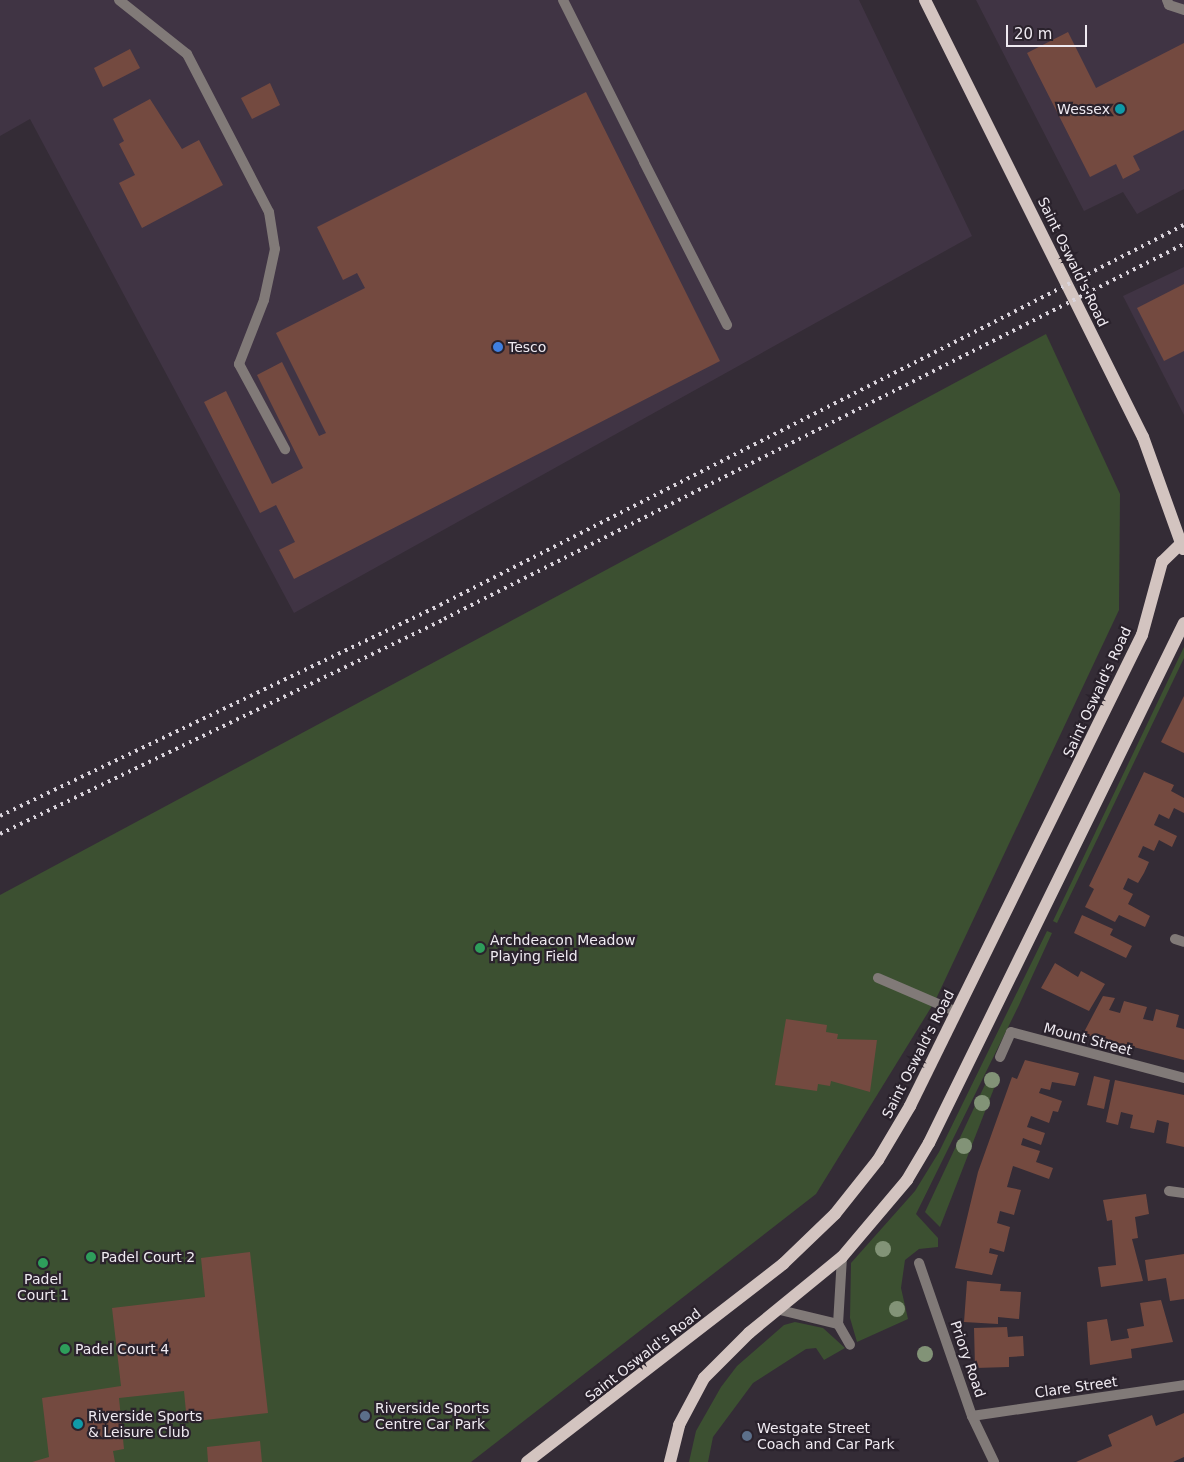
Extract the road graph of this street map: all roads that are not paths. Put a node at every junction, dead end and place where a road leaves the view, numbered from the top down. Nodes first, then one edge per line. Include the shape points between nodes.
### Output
1 (119, 0) edge
2 (563, 0) edge
3 (925, 0) edge
4 (1167, 0) edge
5 (1184, 10) edge
6 (727, 325) dead end
7 (285, 449) dead end
8 (1183, 542) edge
9 (1184, 623) edge
10 (878, 978) dead end
11 (957, 1012) junction
12 (1000, 1057) dead end
13 (1184, 1078) edge
14 (1169, 1191) dead end
15 (1184, 1193) edge
16 (842, 1257) junction
17 (919, 1264) dead end
18 (780, 1310) junction
19 (838, 1324) junction
20 (850, 1345) dead end
21 (1184, 1385) edge
22 (972, 1416) junction
23 (527, 1462) edge
24 (670, 1462) edge
25 (994, 1462) edge

1 - 7 street via 187,54 269,212 273,257 264,300 239,364
2 - 6 street
3 - 8 main road, Saint Oswald's Road via 1143,437
4 - 5 street via 1169,5
8 - 11 main road, Saint Oswald's Road via 1162,562 1142,635
9 - 16 main road via 929,1143 906,1180
10 - 11 street
11 - 23 main road, Saint Oswald's Road via 878,1160 835,1214 784,1264
12 - 13 street, Mount Street via 1011,1032
14 - 15 street
16 - 18 main road
16 - 19 street
17 - 22 street, Priory Road
18 - 19 street
18 - 24 main road via 704,1378 679,1425
19 - 20 street
21 - 22 street, Clare Street
22 - 25 street, Priory Road

